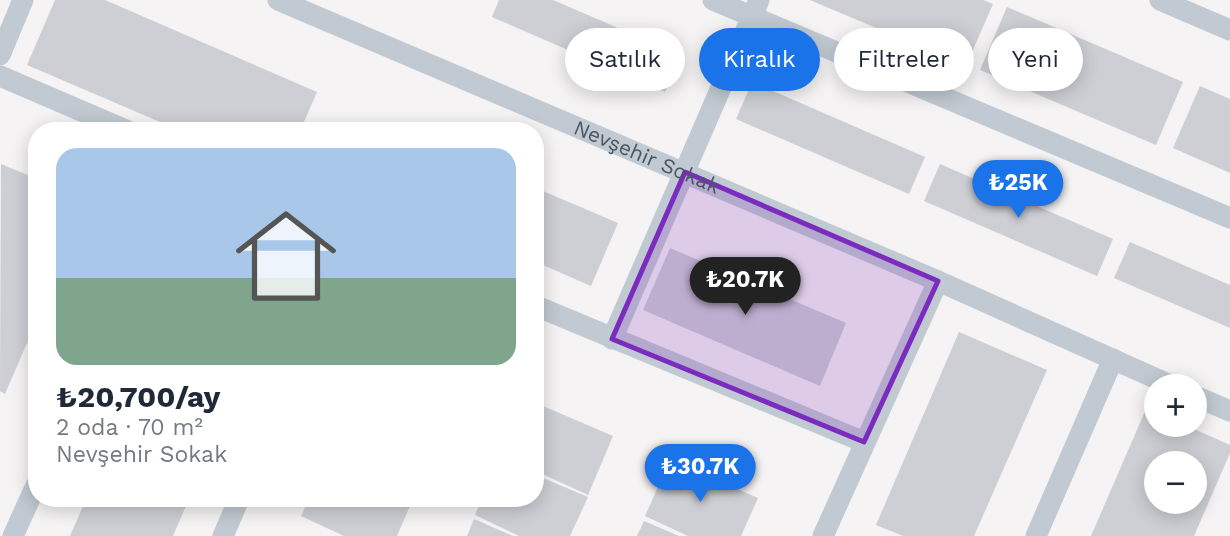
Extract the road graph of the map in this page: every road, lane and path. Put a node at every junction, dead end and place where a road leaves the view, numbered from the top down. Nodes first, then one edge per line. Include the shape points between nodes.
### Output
1 (23, 0) edge
2 (278, 0) edge
3 (713, 0) edge
4 (1160, 0) edge
5 (756, 8) edge
6 (1230, 30) edge
7 (0, 55) edge
8 (0, 76) edge
9 (107, 122) edge
10 (685, 172) junction
11 (1230, 218) edge
12 (938, 281) junction
13 (544, 309) edge
14 (612, 339) junction
15 (1113, 359) junction
16 (1146, 374) edge
17 (1207, 401) edge
18 (1230, 411) edge
19 (864, 442) junction
20 (28, 503) edge
21 (236, 507) edge
22 (228, 534) edge
23 (13, 536) edge
24 (822, 536) edge
25 (1036, 536) edge

1 - 7 street
2 - 10 street, Nevşehir Sokak
3 - 5 street
4 - 6 street
5 - 10 street
5 - 11 street
8 - 9 street
10 - 12 street, Nevşehir Sokak
10 - 14 street
12 - 15 street, Nevşehir Sokak
12 - 19 street
13 - 14 street
14 - 19 street
15 - 16 street, Nevşehir Sokak
15 - 25 street
17 - 18 street
19 - 24 street
20 - 23 street
21 - 22 street

